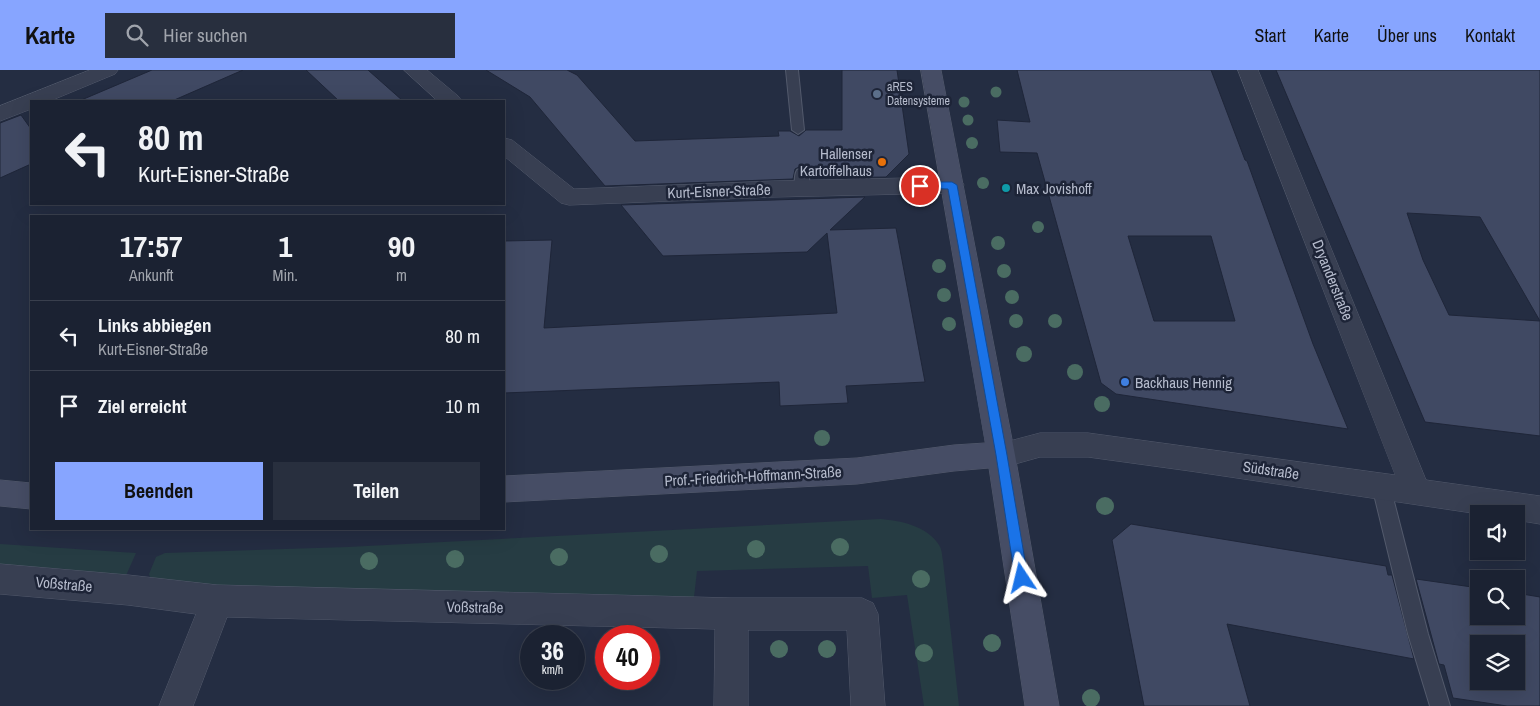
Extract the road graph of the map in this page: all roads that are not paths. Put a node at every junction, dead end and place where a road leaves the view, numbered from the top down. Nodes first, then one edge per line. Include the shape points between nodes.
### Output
1 (108, 70) edge
2 (414, 70) edge
3 (792, 70) edge
4 (931, 70) edge
5 (1248, 70) edge
6 (34, 100) edge
7 (450, 100) edge
8 (30, 102) edge
9 (0, 114) edge
10 (798, 130) dead end
11 (510, 150) edge
12 (952, 185) junction
13 (1002, 455) junction
14 (1381, 486) junction
15 (505, 489) edge
16 (1416, 491) junction
17 (0, 493) edge
18 (30, 496) edge
19 (1540, 510) edge
20 (0, 579) edge
21 (217, 601) junction
22 (732, 614) junction
23 (176, 706) edge
24 (731, 706) edge
25 (868, 706) edge
26 (1042, 706) edge
27 (1440, 706) edge

1 - 6 street
2 - 7 street
3 - 10 lane
4 - 12 street
5 - 16 street, Dryanderstraße
8 - 9 street
11 - 12 street, Kurt-Eisner-Straße via 570,197 774,189 802,181
12 - 13 street
13 - 14 street, Südstraße via 1040,445 1088,445
13 - 15 street, Prof.-Friedrich-Hoffmann-Straße via 857,471
13 - 26 street
14 - 16 street, Südstraße
14 - 27 lane via 1418,634
16 - 19 street, Südstraße
17 - 18 street
20 - 21 street, Voßstraße
21 - 22 street, Voßstraße
21 - 23 street
22 - 24 street
22 - 25 street, Voßstraße via 862,614

